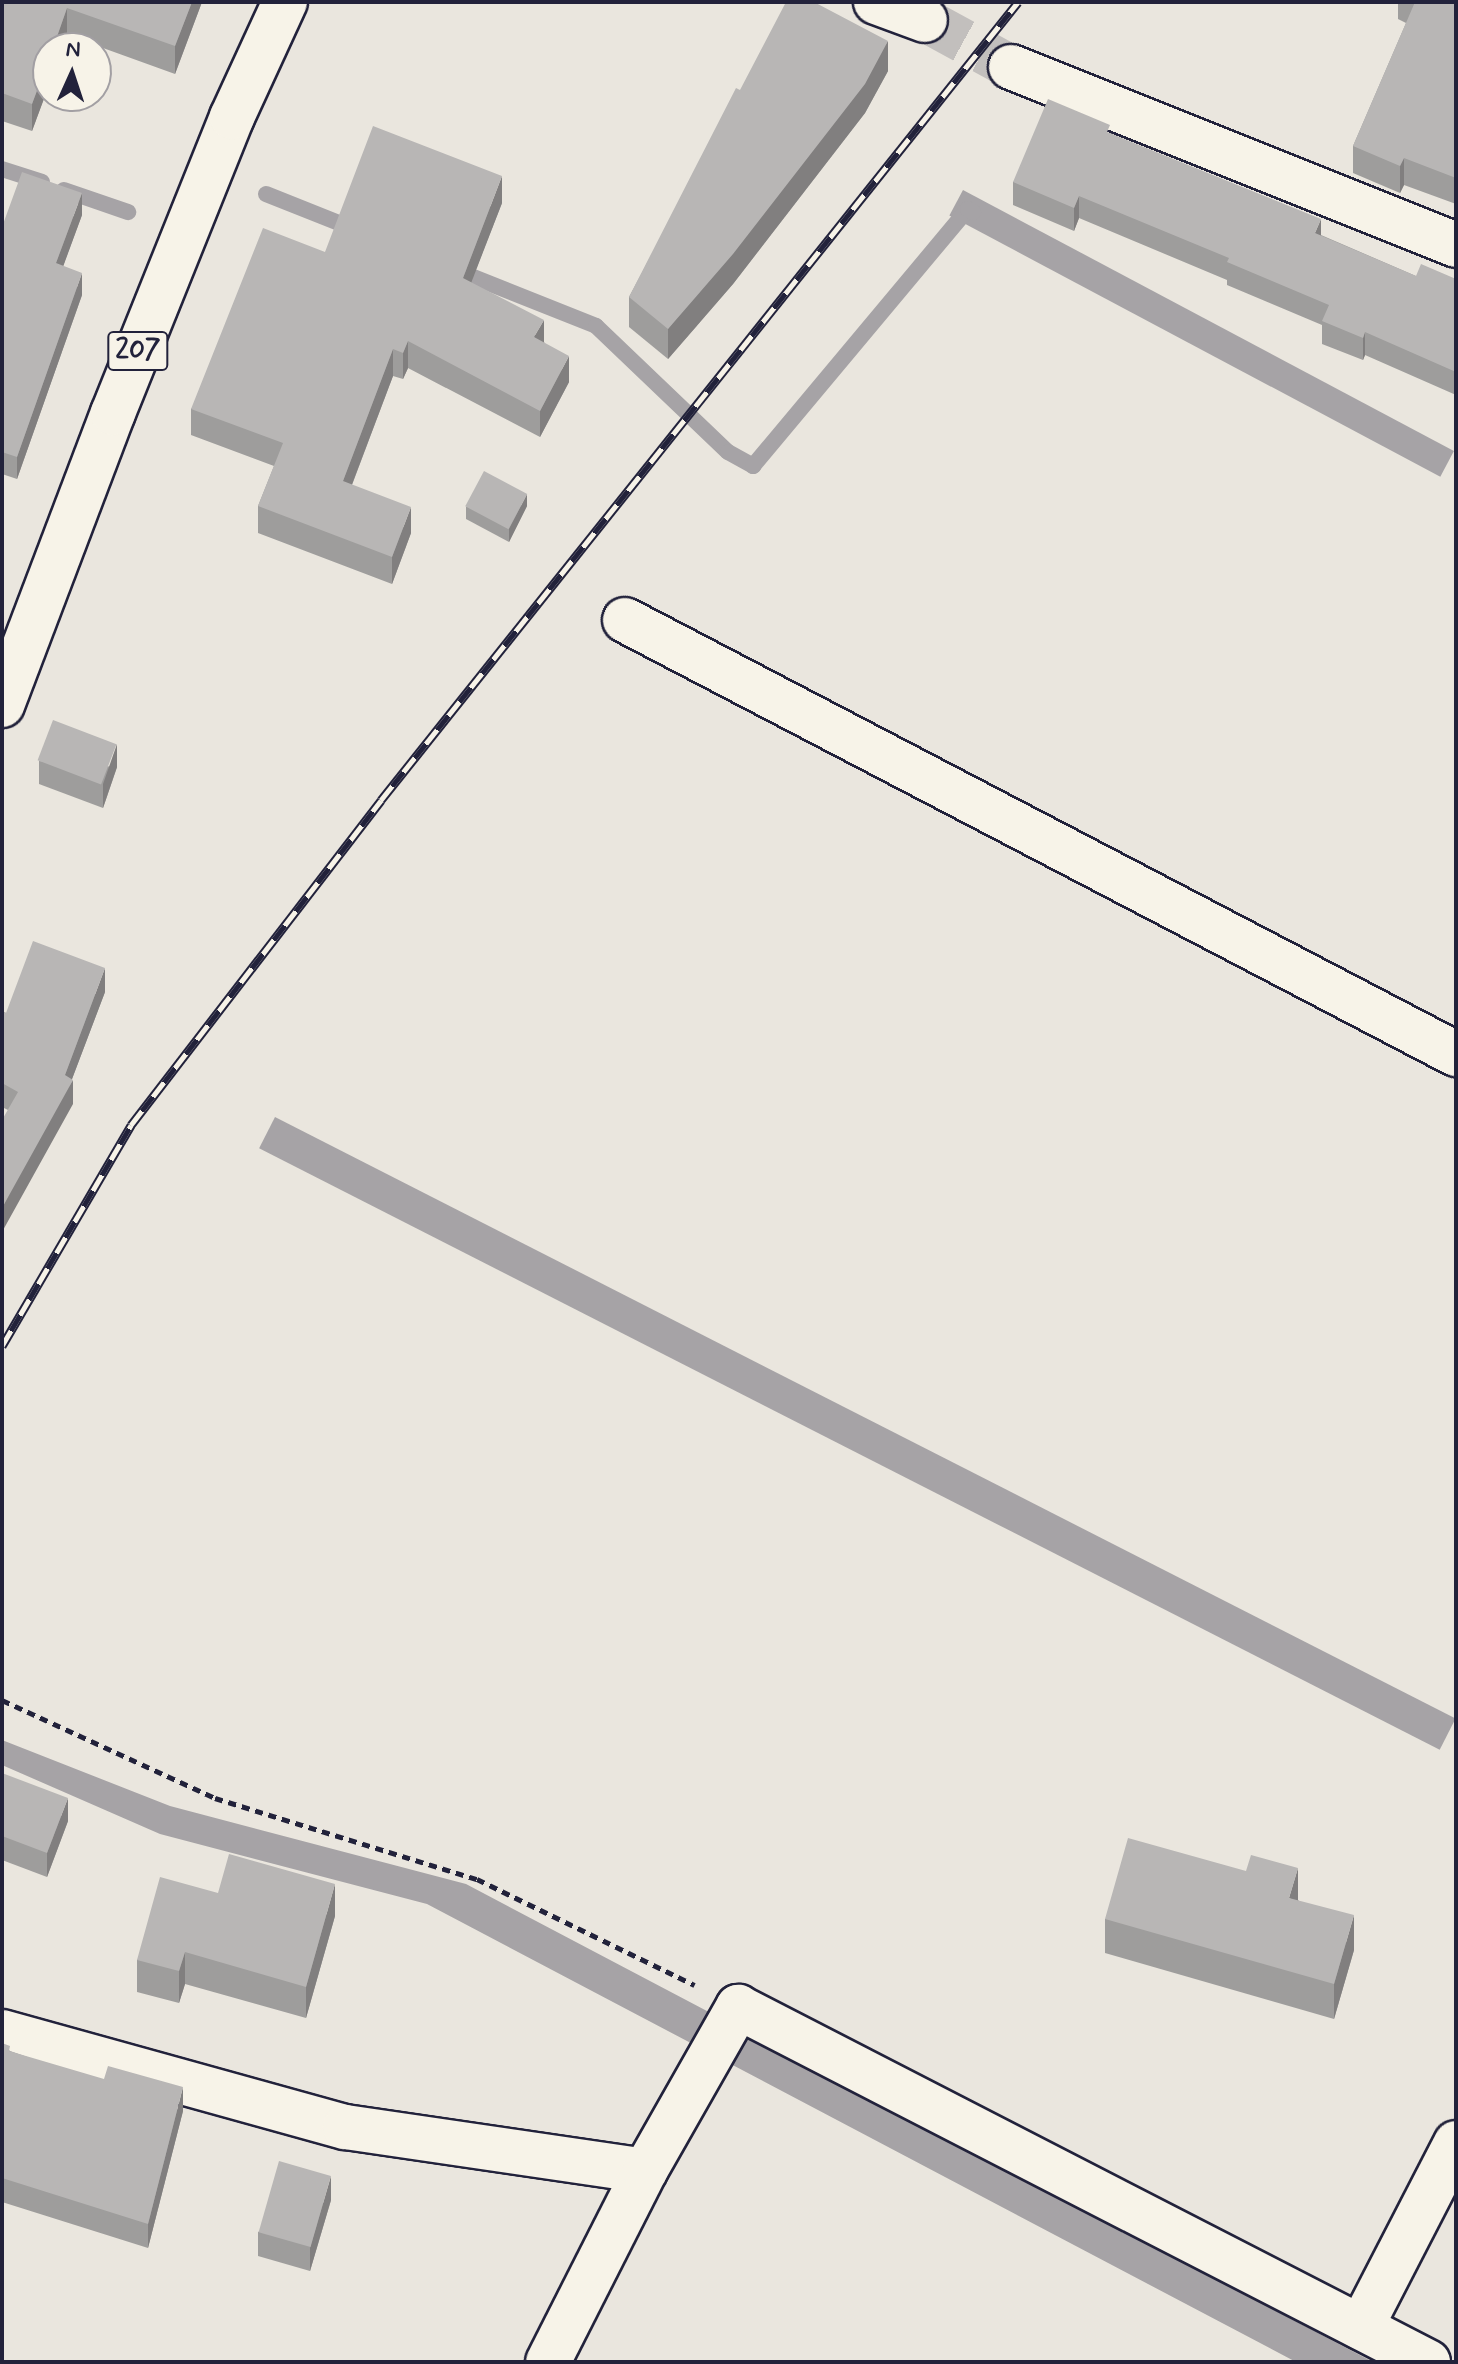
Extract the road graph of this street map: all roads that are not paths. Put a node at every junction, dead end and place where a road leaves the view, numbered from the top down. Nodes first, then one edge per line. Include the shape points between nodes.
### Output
1 (285, 2) edge
2 (876, 2) edge
3 (925, 20) tunnel mouth
4 (1011, 67) tunnel mouth
5 (1456, 245) edge
6 (625, 620) dead end
7 (2, 705) edge
8 (1456, 1054) edge
9 (2, 2032) edge
10 (1456, 2143) edge
11 (645, 2171) junction
12 (1361, 2327) junction
13 (548, 2362) edge
14 (1428, 2362) edge

1 - 7 main road, 207 via 232,117
2 - 3 main road
4 - 5 main road
6 - 8 main road
9 - 11 main road via 345,2127
10 - 12 main road
11 - 12 main road via 738,2007
11 - 13 main road
12 - 14 main road

